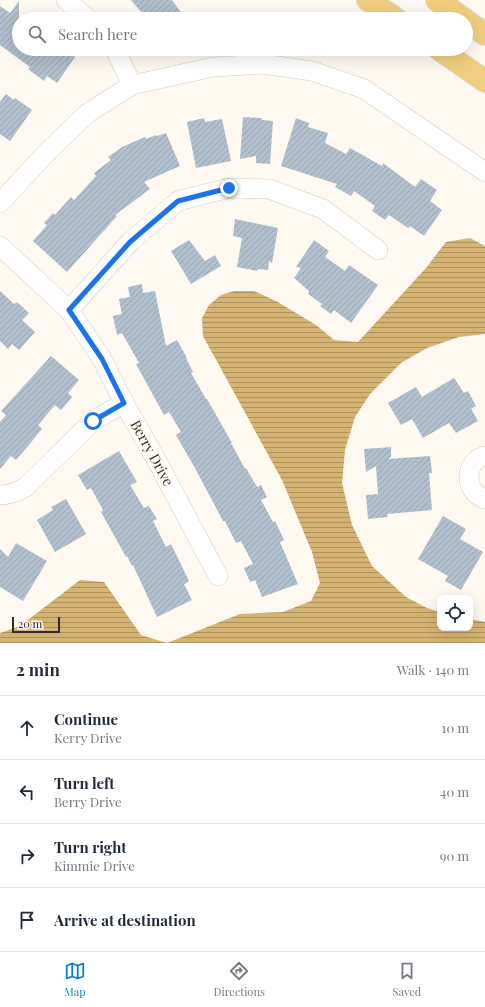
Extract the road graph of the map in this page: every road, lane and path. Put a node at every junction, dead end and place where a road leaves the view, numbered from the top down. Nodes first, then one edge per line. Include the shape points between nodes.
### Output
1 (66, 0) edge
2 (368, 0) edge
3 (437, 0) edge
4 (80, 12) edge
5 (386, 12) edge
6 (454, 12) edge
7 (473, 26) edge
8 (485, 34) edge
9 (118, 56) edge
10 (449, 56) edge
11 (485, 82) edge
12 (132, 85) junction
13 (485, 172) edge
14 (0, 203) edge
15 (0, 246) edge
16 (378, 250) dead end
17 (69, 310) junction
18 (124, 403) junction
19 (485, 456) edge
20 (0, 495) edge
21 (485, 499) edge
22 (218, 576) dead end

1 - 4 street
2 - 5 main road
3 - 6 main road
7 - 8 main road
9 - 12 street
10 - 11 main road
12 - 13 street via 213,67 263,64 312,70 364,89
12 - 14 street via 88,113 50,149
15 - 17 street, Berry Drive
16 - 17 street via 323,209 269,189 229,188 178,201 130,242
17 - 18 street, Berry Drive via 102,359
18 - 20 street via 93,421 26,487
18 - 22 street, Berry Drive
19 - 21 street via 476,460 469,472 468,480 474,493

